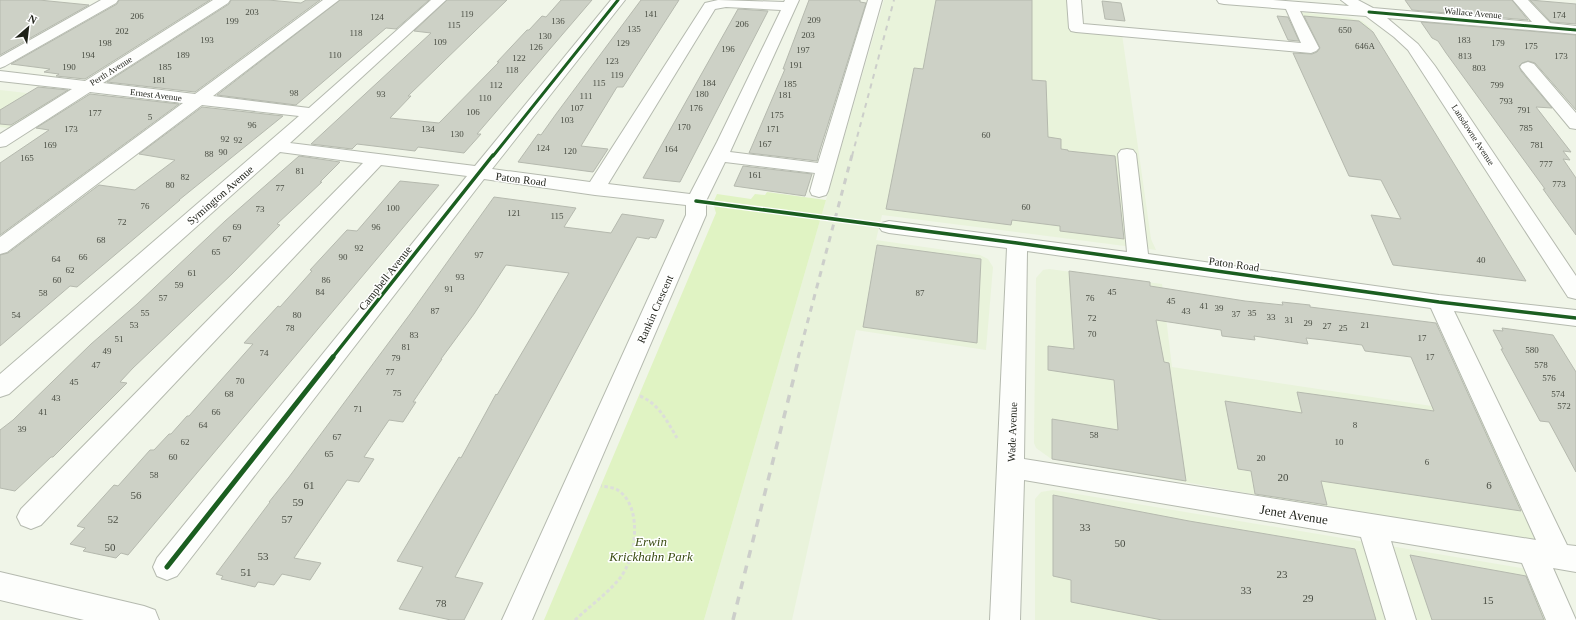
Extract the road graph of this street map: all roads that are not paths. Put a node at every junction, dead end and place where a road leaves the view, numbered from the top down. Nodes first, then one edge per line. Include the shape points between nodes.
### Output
1 (111, 0) edge
2 (223, 0) edge
3 (332, 0) edge
4 (439, 0) edge
5 (618, 0) edge
6 (875, 0) edge
7 (1074, 0) edge
8 (1224, 0) edge
9 (1348, 0) edge
10 (1520, 0) edge
11 (790, 3) edge
12 (1291, 6) junction
13 (1369, 12) junction
14 (1545, 27) junction
15 (1576, 30) edge
16 (0, 63) edge
17 (1528, 66) dead end
18 (0, 76) edge
19 (86, 87) junction
20 (198, 100) junction
21 (313, 113) junction
22 (1576, 124) edge
23 (0, 142) edge
24 (276, 146) junction
25 (1127, 154) dead end
26 (719, 156) junction
27 (376, 160) junction
28 (825, 169) junction
29 (479, 173) junction
30 (595, 189) junction
31 (819, 191) dead end
32 (696, 201) junction
33 (889, 227) dead end
34 (1017, 244) junction
35 (0, 247) edge
36 (1138, 260) junction
37 (1576, 292) edge
38 (1439, 302) junction
39 (1576, 318) edge
40 (0, 388) edge
41 (1011, 467) junction
42 (31, 517) dead end
43 (1372, 526) junction
44 (1555, 556) edge
45 (167, 567) dead end
46 (0, 586) edge
47 (144, 620) edge
48 (517, 620) edge
49 (1005, 620) edge
50 (1401, 620) edge
51 (1561, 620) edge

1 - 16 street
2 - 19 street, Perth Avenue
3 - 20 street
4 - 21 street, Symington Avenue
5 - 29 street, Campbell Avenue
6 - 28 street
7 - 12 street via 1076,28 1311,48
8 - 12 street, Wallace Avenue
9 - 13 street, Lansdowne Avenue
10 - 14 street
11 - 26 street, Rankin Crescent
11 - 30 street via 729,1 716,2 710,6
12 - 13 street, Wallace Avenue
13 - 14 street, Wallace Avenue
13 - 37 street, Lansdowne Avenue via 1399,34 1429,69
14 - 15 street, Wallace Avenue
17 - 22 street
18 - 19 street, Ernest Avenue
19 - 20 street, Ernest Avenue
19 - 23 street, Perth Avenue
20 - 21 street, Ernest Avenue
20 - 35 street
21 - 24 street, Symington Avenue
24 - 27 street, Paton Road
24 - 40 street, Symington Avenue
25 - 36 street
26 - 28 street
26 - 32 street, Rankin Crescent
27 - 29 street, Paton Road
27 - 42 street
28 - 31 street
29 - 30 street, Paton Road
29 - 45 street, Campbell Avenue
30 - 32 street, Paton Road
32 - 48 street, Rankin Crescent via 696,216
33 - 34 street, Paton Road
34 - 36 street, Paton Road
34 - 41 street, Wade Avenue
36 - 38 street, Paton Road
38 - 39 street, Paton Road
38 - 44 street
41 - 43 street, Jenet Avenue
41 - 49 street, Wade Avenue
43 - 44 street, Jenet Avenue
43 - 50 street
44 - 51 street
46 - 47 street

